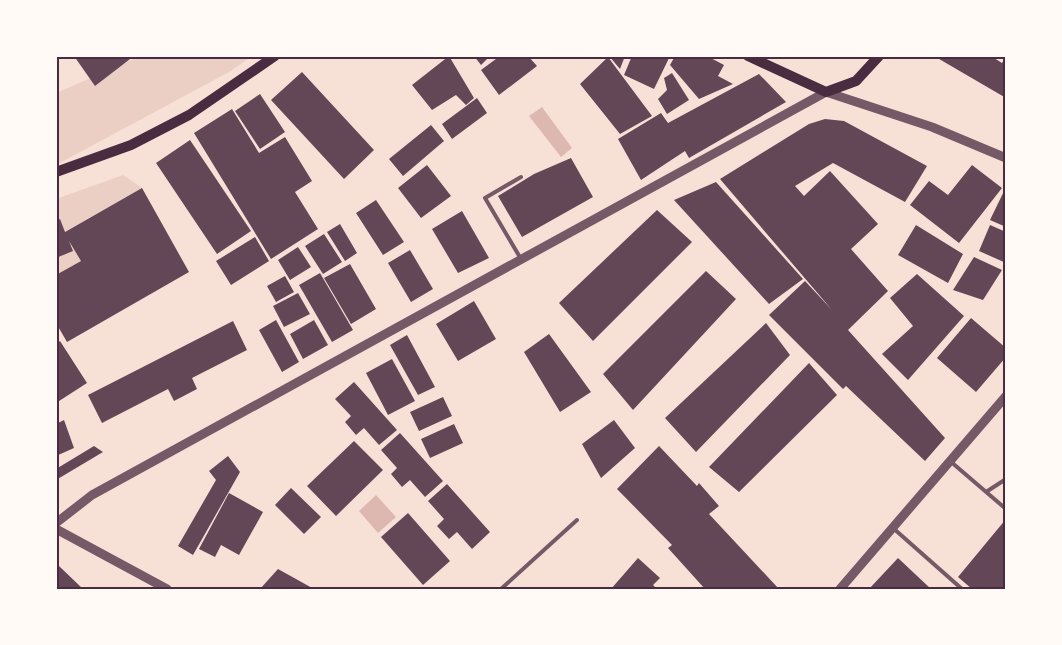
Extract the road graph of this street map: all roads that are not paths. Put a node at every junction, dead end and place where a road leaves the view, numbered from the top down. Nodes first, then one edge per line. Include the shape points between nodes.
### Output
1 (275, 56) edge
2 (748, 56) edge
3 (879, 56) edge
4 (826, 92) junction
5 (1006, 158) edge
6 (56, 172) edge
7 (520, 177) dead end
8 (521, 259) junction
9 (1006, 396) edge
10 (950, 461) junction
11 (1006, 479) edge
12 (986, 492) junction
13 (1006, 510) edge
14 (576, 520) dead end
15 (56, 523) edge
16 (56, 528) edge
17 (893, 528) junction
18 (167, 589) edge
19 (501, 589) edge
20 (840, 589) edge
21 (962, 589) edge

1 - 6 main road via 189,115 131,144
2 - 4 main road
3 - 4 main road via 856,81
4 - 5 street via 932,127
4 - 8 street
7 - 8 lane via 485,198
8 - 15 street via 92,495
9 - 10 street
10 - 12 lane
10 - 17 street
11 - 12 lane
12 - 13 lane
14 - 19 lane
16 - 18 street
17 - 20 street
17 - 21 lane

